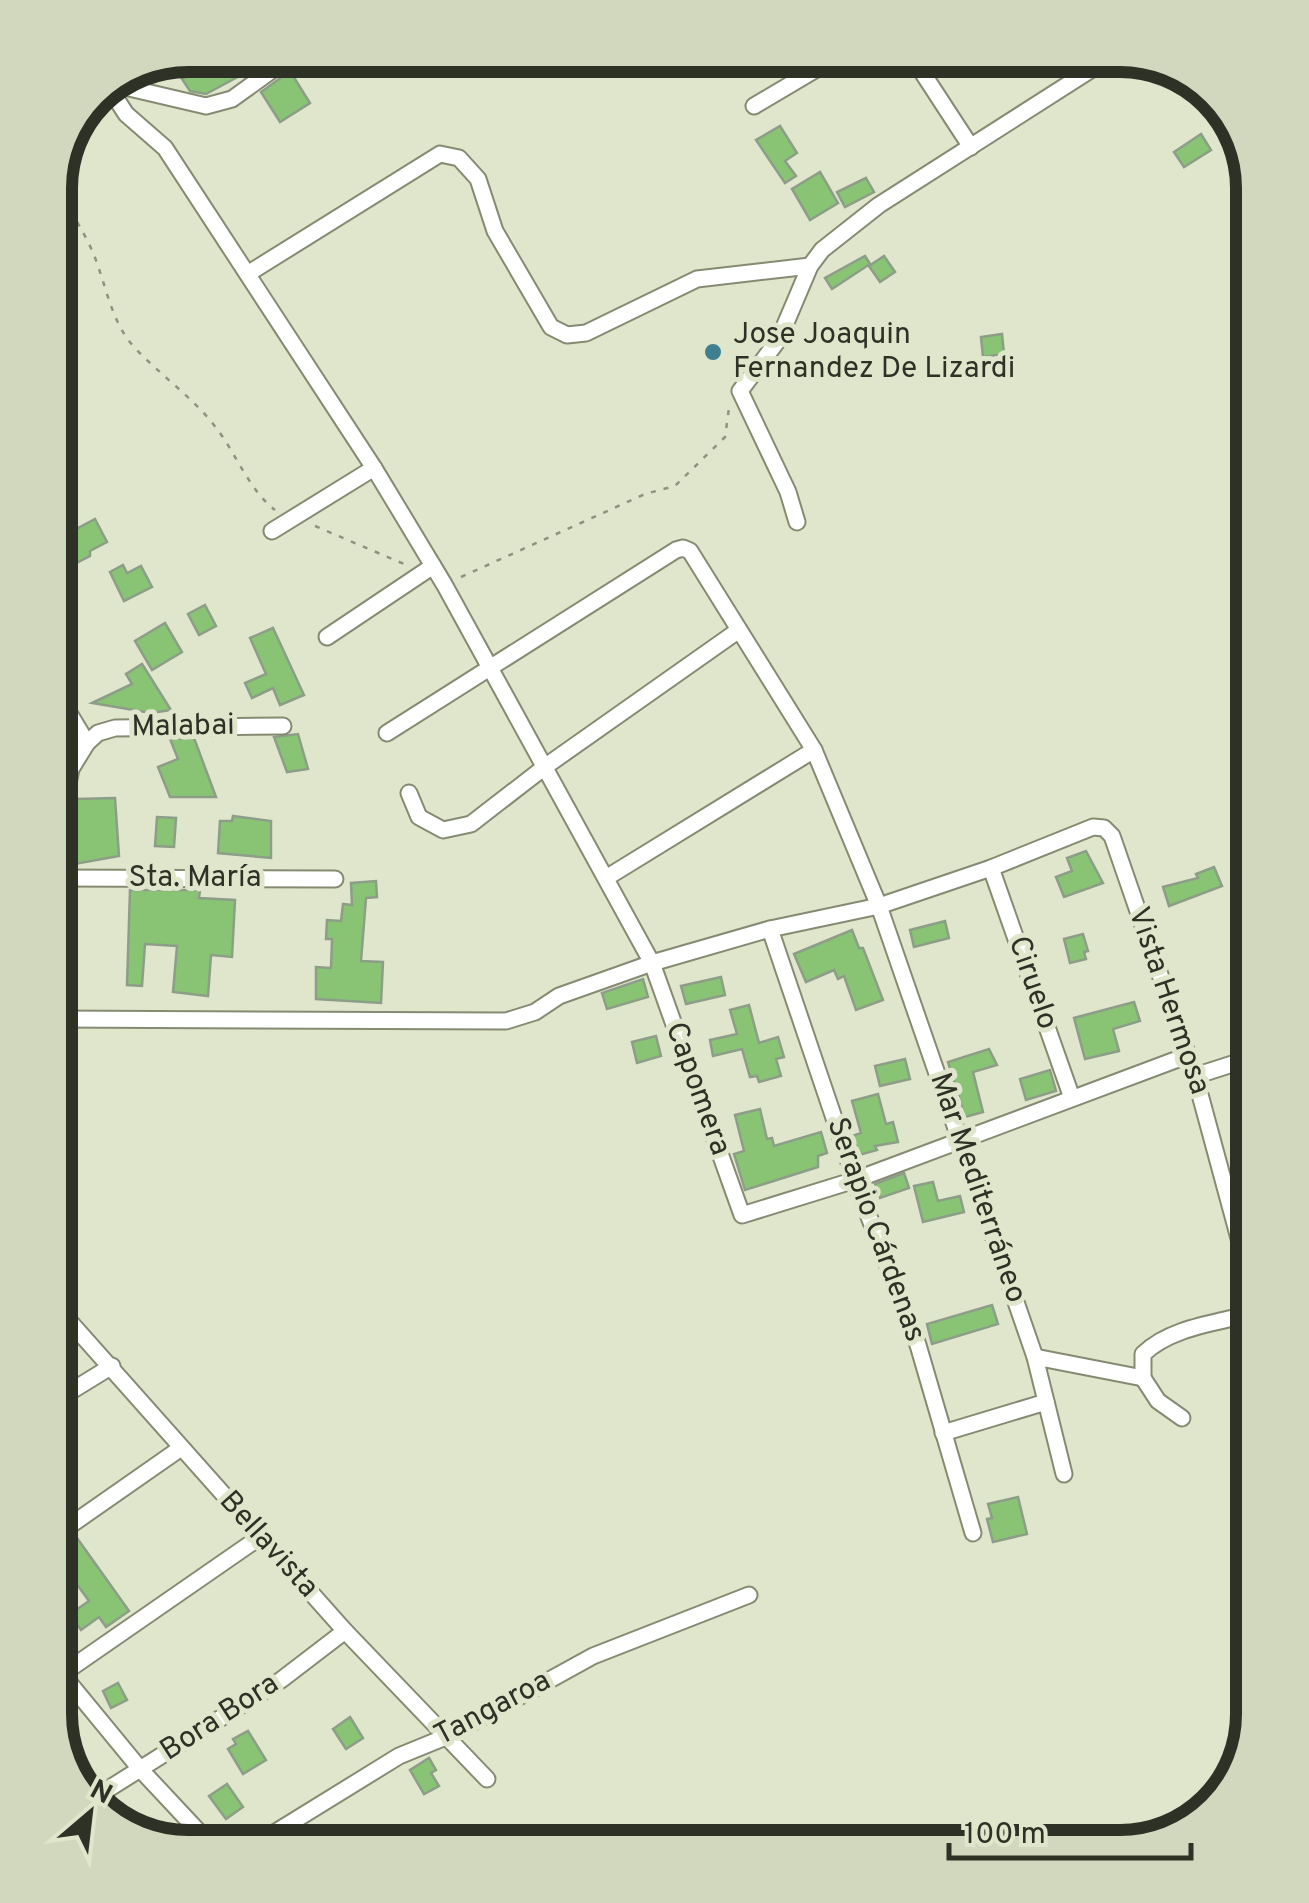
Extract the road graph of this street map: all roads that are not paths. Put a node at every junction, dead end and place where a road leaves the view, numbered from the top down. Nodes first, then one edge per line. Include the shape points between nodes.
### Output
1 (269, 72) edge
2 (810, 73) edge
3 (923, 73) edge
4 (1086, 73) edge
5 (129, 89) edge
6 (117, 98) edge
7 (754, 106) dead end
8 (971, 147) junction
9 (810, 266) junction
10 (249, 273) junction
11 (374, 468) junction
12 (798, 522) dead end
13 (272, 532) dead end
14 (428, 569) junction
15 (739, 630) junction
16 (327, 637) dead end
17 (490, 667) junction
18 (73, 719) edge
19 (283, 726) dead end
20 (387, 734) dead end
21 (87, 743) junction
22 (814, 750) junction
23 (73, 766) edge
24 (546, 766) junction
25 (408, 793) dead end
26 (991, 868) junction
27 (73, 878) edge
28 (334, 878) dead end
29 (606, 878) junction
30 (879, 906) junction
31 (770, 929) junction
32 (652, 963) junction
33 (72, 1019) edge
34 (1186, 1056) junction
35 (1236, 1063) edge
36 (1194, 1076) junction
37 (1072, 1098) junction
38 (962, 1140) junction
39 (854, 1180) junction
40 (1236, 1193) edge
41 (1230, 1195) junction
42 (1236, 1220) edge
43 (1236, 1318) edge
44 (72, 1324) edge
45 (1035, 1356) junction
46 (112, 1366) junction
47 (1143, 1378) junction
48 (72, 1390) edge
49 (1046, 1402) junction
50 (1182, 1418) dead end
51 (943, 1433) junction
52 (181, 1448) junction
53 (1064, 1474) dead end
54 (72, 1524) edge
55 (973, 1533) dead end
56 (260, 1537) junction
57 (749, 1595) dead end
58 (345, 1630) junction
59 (72, 1665) edge
60 (72, 1692) edge
61 (448, 1736) junction
62 (142, 1770) junction
63 (488, 1779) dead end
64 (197, 1830) edge
65 (279, 1830) edge

1 - 5 street via 232,99 206,106
2 - 7 street
3 - 8 street
4 - 8 street
6 - 10 street, Capomera via 165,148
8 - 9 street via 879,205
9 - 10 street via 697,279 586,334 567,336 551,327 495,231 474,172 459,158 440,154
9 - 12 street via 779,339 740,391
10 - 11 street, Capomera
11 - 13 street
11 - 14 street, Capomera
14 - 16 street
14 - 17 street, Capomera via 444,584
15 - 17 street, Mar Mediterráneo via 683,548
15 - 22 street, Mar Mediterráneo
15 - 24 street
17 - 20 street
17 - 24 street, Capomera
18 - 21 street
19 - 21 street, Malabai via 116,728
21 - 23 street
22 - 29 street
22 - 30 street, Mar Mediterráneo
24 - 25 street via 471,824 443,830 419,817
24 - 29 street, Capomera
26 - 30 street
26 - 34 street, Vista Hermosa via 1104,828
26 - 37 street, Ciruelo
27 - 28 street, Sta. María
29 - 32 street, Capomera
30 - 31 street
30 - 38 street, Mar Mediterráneo
31 - 32 street
31 - 39 street, Serapio Cárdenas
32 - 33 street via 506,1021
32 - 39 street, Capomera via 742,1215
34 - 36 street, Vista Hermosa
34 - 37 street
35 - 36 street
36 - 41 street, Vista Hermosa
37 - 38 street
38 - 39 street
38 - 45 street, Mar Mediterráneo
39 - 51 street, Serapio Cárdenas via 918,1345
40 - 41 street
41 - 42 street, Vista Hermosa
43 - 47 street via 1155,1343 1143,1354
44 - 46 street, Bellavista
45 - 47 street
45 - 49 street, Mar Mediterráneo
46 - 48 street
46 - 52 street, Bellavista
47 - 50 street via 1158,1401
49 - 51 street
49 - 53 street, Mar Mediterráneo
51 - 55 street, Serapio Cárdenas
52 - 54 street
52 - 56 street, Bellavista
56 - 58 street, Bellavista
56 - 59 street
57 - 61 street, Tangaroa via 593,1656
58 - 61 street, Bellavista
58 - 62 street, Bora Bora
60 - 62 street
61 - 63 street, Bellavista
61 - 65 street, Tangaroa via 399,1756
62 - 64 street

